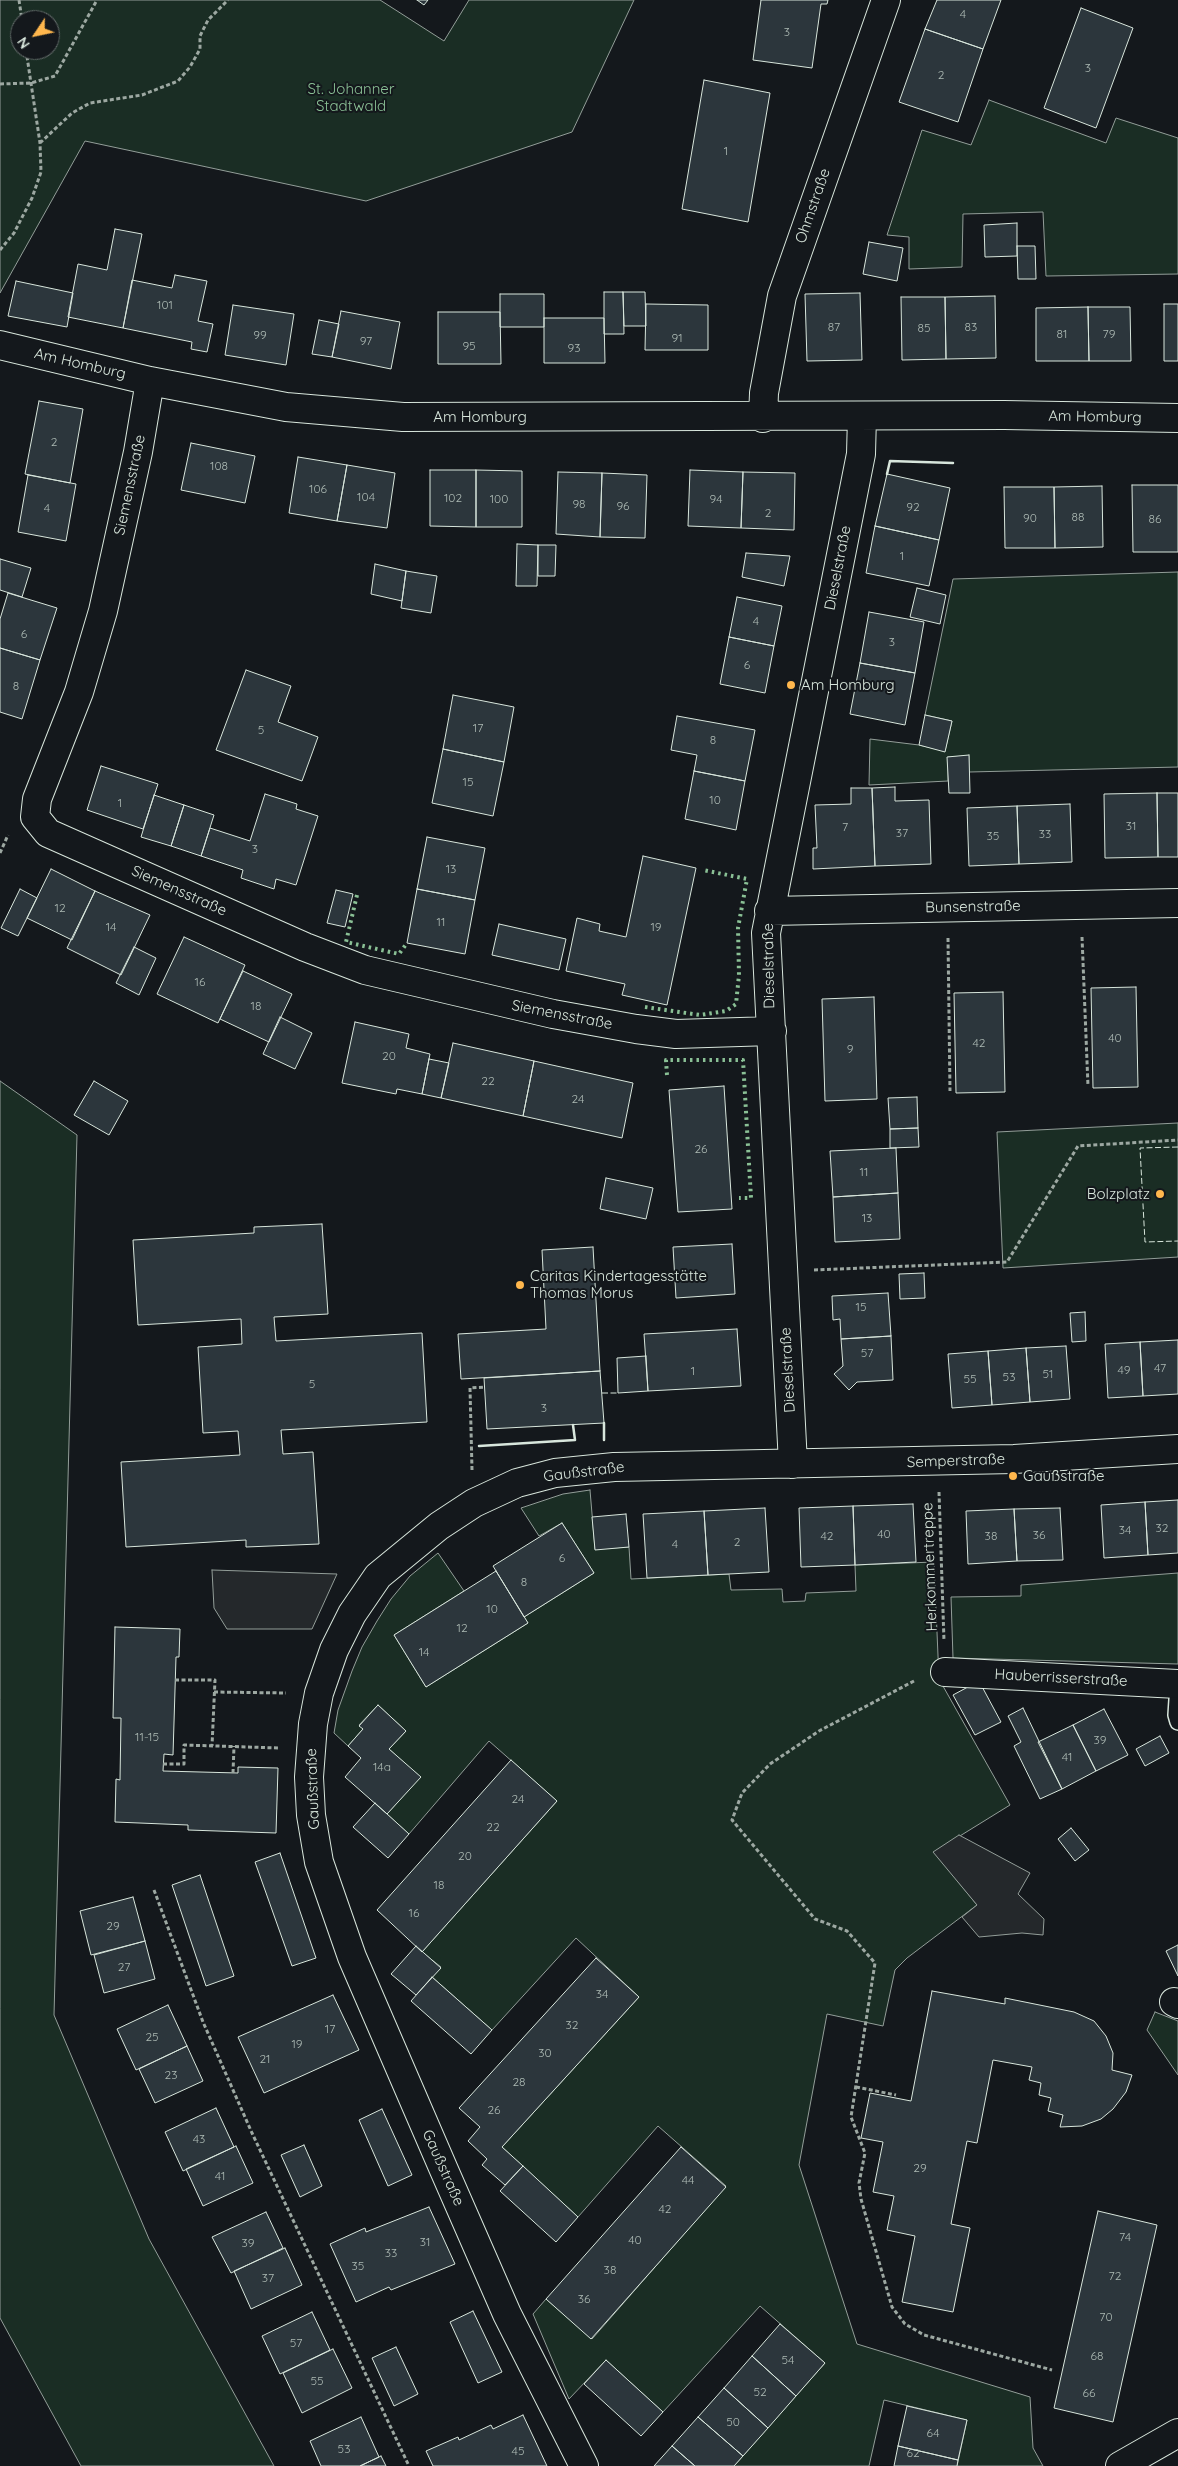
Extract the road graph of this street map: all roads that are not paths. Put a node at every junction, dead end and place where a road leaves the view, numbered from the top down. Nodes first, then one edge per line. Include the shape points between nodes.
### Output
1 (886, 0) edge
2 (0, 345) edge
3 (150, 381) junction
4 (862, 416) junction
5 (762, 418) junction
6 (1178, 418) edge
7 (1178, 903) edge
8 (769, 911) junction
9 (772, 1031) junction
10 (1178, 1449) edge
11 (793, 1464) junction
12 (945, 1672) road end
13 (1178, 1684) edge
14 (1178, 1722) edge
15 (1178, 2434) edge
16 (584, 2466) edge
17 (1120, 2466) edge

1 - 5 street, Ohmstraße via 782,296
2 - 3 street, Am Homburg
3 - 5 street, Am Homburg via 286,407 403,417
3 - 9 street, Siemensstraße via 103,611 79,692 37,799 35,817 48,833 365,970 553,1014 636,1029 676,1034
4 - 5 street, Am Homburg
4 - 6 street, Am Homburg
4 - 8 street, Dieselstraße via 861,454
7 - 8 street, Bunsenstraße
8 - 9 street, Dieselstraße via 766,933
9 - 11 street, Dieselstraße
10 - 11 street, Semperstraße via 938,1462
11 - 16 street, Gaußstraße via 614,1467 555,1472 517,1483 474,1503 439,1526 378,1576 338,1641 319,1693 310,1748 311,1815 319,1862 343,1934 507,2314
12 - 13 street, Hauberrisserstraße
13 - 14 lane, Hauberrisserstraße
15 - 17 street

